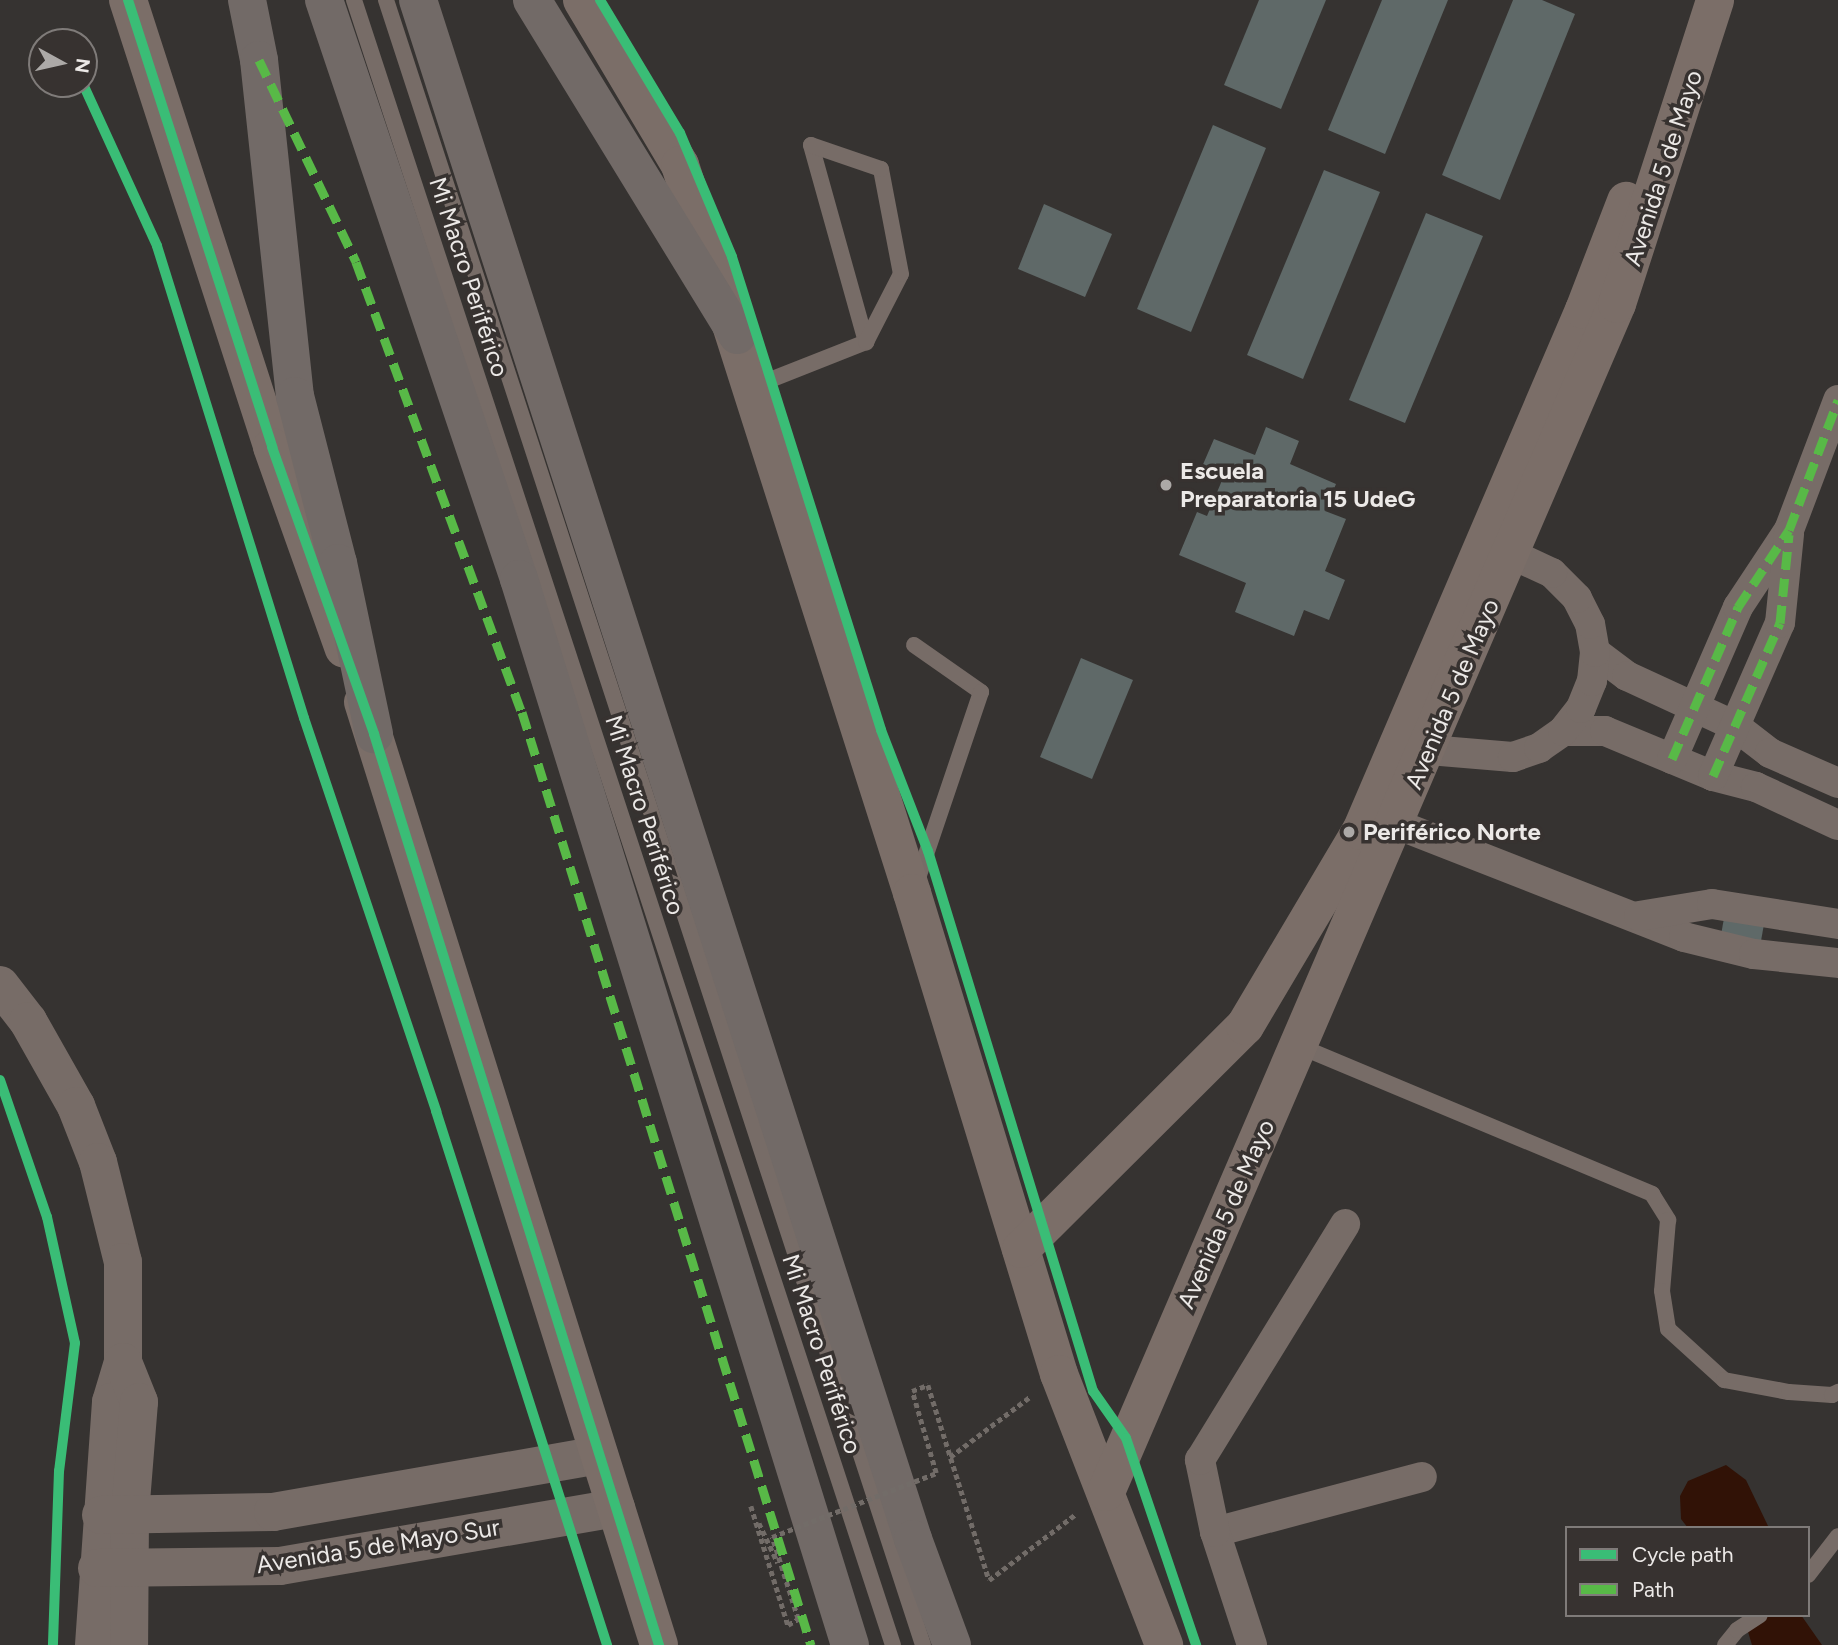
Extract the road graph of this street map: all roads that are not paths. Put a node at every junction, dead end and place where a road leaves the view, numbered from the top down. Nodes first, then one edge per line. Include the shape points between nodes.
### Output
1 (128, 0) edge
2 (247, 0) edge
3 (324, 0) edge
4 (354, 0) edge
5 (386, 0) edge
6 (418, 0) edge
7 (532, 0) edge
8 (582, 0) edge
9 (1693, 0) edge
10 (1715, 0) edge
11 (737, 335) junction
12 (866, 342) junction
13 (752, 387) junction
14 (1838, 400) edge
15 (1789, 530) junction
16 (1511, 554) junction
17 (914, 645) dead end
18 (1595, 653) junction
19 (1694, 708) junction
20 (1735, 726) junction
21 (1563, 731) junction
22 (374, 734) junction
23 (1429, 750) junction
24 (1672, 759) junction
25 (1713, 776) junction
26 (1838, 783) edge
27 (1396, 824) junction
28 (1838, 824) edge
29 (912, 893) junction
30 (1639, 916) junction
31 (1838, 924) edge
32 (1838, 963) edge
33 (0, 985) edge
34 (1300, 1046) junction
35 (1345, 1224) dead end
36 (1021, 1249) junction
37 (1836, 1398) edge
38 (599, 1455) junction
39 (1422, 1477) dead end
40 (1106, 1492) junction
41 (616, 1508) junction
42 (272, 1512) junction
43 (116, 1515) junction
44 (1215, 1532) junction
45 (1838, 1536) edge
46 (280, 1566) junction
47 (112, 1568) junction
48 (1810, 1573) edge
49 (1757, 1617) edge
50 (94, 1645) edge
51 (129, 1645) edge
52 (659, 1645) edge
53 (850, 1645) edge
54 (893, 1645) edge
55 (923, 1645) edge
56 (952, 1645) edge
57 (1164, 1645) edge
58 (1252, 1645) edge
59 (1725, 1645) edge

1 - 22 main road via 272,447
2 - 22 highway via 259,60 295,396 338,563
3 - 53 highway via 527,606
4 - 54 lane, Mi Macro Periférico
5 - 55 lane, Mi Macro Periférico
6 - 56 highway via 913,1539
7 - 11 highway
8 - 11 main road via 680,165
9 - 36 main road, Avenida 5 de Mayo via 1634,181 1584,310 1361,831 1245,1026
10 - 16 main road, Avenida 5 de Mayo via 1618,304
11 - 13 main road
12 - 12 lane via 901,274 881,169 811,145
12 - 13 lane
13 - 29 main road
14 - 15 street
15 - 19 street via 1738,607
15 - 20 street via 1780,623
16 - 18 street via 1552,573 1577,598 1590,624
16 - 23 main road, Avenida 5 de Mayo
17 - 29 lane via 981,692
18 - 19 street via 1627,676
18 - 21 street via 1592,681 1581,708
19 - 20 street
19 - 24 street
20 - 25 street
20 - 26 street via 1770,753
21 - 23 street via 1539,748 1513,757
21 - 24 street via 1605,731
22 - 38 main road
23 - 27 main road, Avenida 5 de Mayo
24 - 25 street
25 - 28 street via 1756,787
27 - 30 street
27 - 34 main road, Avenida 5 de Mayo
29 - 36 main road
30 - 31 street via 1712,904
30 - 32 street via 1684,937 1754,954
33 - 43 street via 28,1021 76,1106 98,1162 123,1262 123,1363 111,1402
34 - 37 lane via 1653,1194 1668,1220 1662,1291 1668,1329 1724,1380
34 - 40 main road, Avenida 5 de Mayo
35 - 44 street via 1200,1460
36 - 40 main road via 1059,1374
38 - 41 main road
38 - 42 street, Avenida 5 de Mayo Sur
39 - 44 street
40 - 57 main road
41 - 46 street, Avenida 5 de Mayo Sur
41 - 52 main road
42 - 43 street, Avenida 5 de Mayo Sur
42 - 46 street
43 - 47 street
44 - 58 street
45 - 48 lane
46 - 47 street, Avenida 5 de Mayo Sur
47 - 50 street
47 - 51 street
49 - 59 lane

